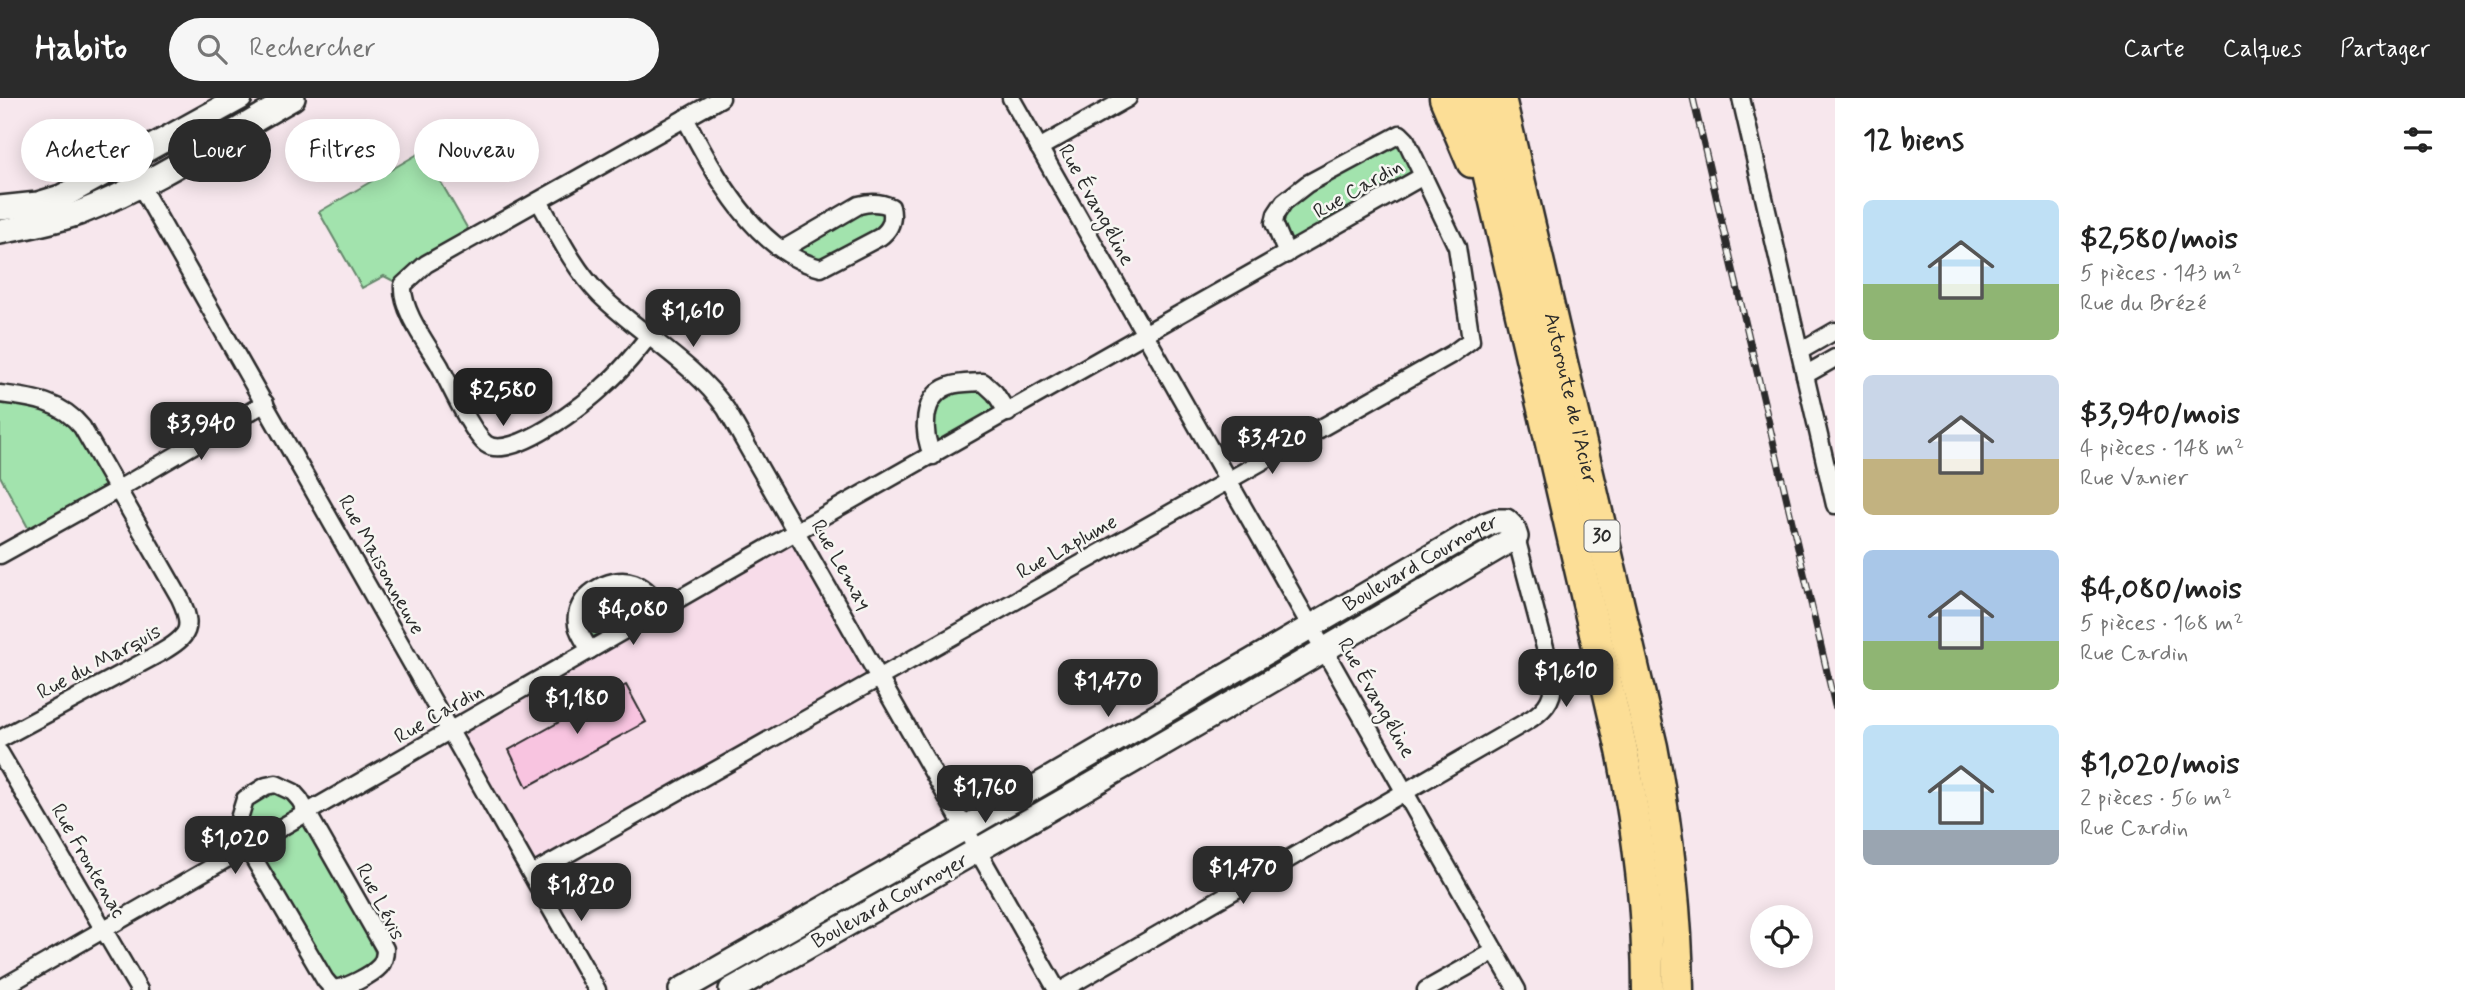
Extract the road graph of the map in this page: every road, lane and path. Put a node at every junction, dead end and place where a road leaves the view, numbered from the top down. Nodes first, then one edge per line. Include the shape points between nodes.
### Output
1 (240, 98) edge
2 (293, 98) edge
3 (721, 98) edge
4 (1011, 98) edge
5 (1128, 98) edge
6 (1445, 98) edge
7 (1471, 98) edge
8 (1500, 98) edge
9 (1521, 98) edge
10 (1741, 98) edge
11 (685, 118) junction
12 (154, 147) edge
13 (1039, 148) junction
14 (1423, 176) junction
15 (88, 182) edge
16 (140, 184) junction
17 (1521, 189) junction
18 (538, 201) junction
19 (0, 208) edge
20 (1501, 227) junction
21 (0, 232) edge
22 (782, 250) junction
23 (1287, 254) junction
24 (1835, 331) edge
25 (1145, 335) junction
26 (648, 337) junction
27 (1800, 351) junction
28 (1835, 358) edge
29 (1805, 375) junction
30 (0, 394) edge
31 (265, 403) junction
32 (1008, 414) junction
33 (933, 456) junction
34 (1228, 480) junction
35 (117, 490) junction
36 (1835, 505) edge
37 (797, 531) junction
38 (1516, 537) junction
39 (0, 555) edge
40 (662, 609) junction
41 (1311, 626) junction
42 (590, 650) junction
43 (1325, 650) junction
44 (880, 678) junction
45 (451, 731) junction
46 (0, 739) edge
47 (0, 753) edge
48 (1405, 791) junction
49 (308, 813) junction
50 (965, 828) junction
51 (247, 847) junction
52 (978, 851) junction
53 (1640, 860) junction
54 (532, 874) junction
55 (103, 929) junction
56 (1495, 950) junction
57 (1678, 986) edge
58 (0, 989) edge
59 (139, 990) edge
60 (597, 990) edge
61 (681, 990) edge
62 (731, 990) edge
63 (1059, 990) edge
64 (1426, 990) edge
65 (1517, 990) edge
66 (1630, 990) edge
67 (1648, 990) edge

1 - 12 street
2 - 16 street
3 - 11 street
4 - 13 street, Rue Évangéline
5 - 13 street
6 - 20 highway
7 - 20 highway, Autoroute de l'Acier / 30
8 - 17 highway, Autoroute de l'Acier / 30
9 - 17 highway
10 - 27 street
11 - 18 street
11 - 22 street via 730,195
13 - 25 street, Rue Évangéline
14 - 23 street, Rue Cardin
14 - 23 street, Rue Cardin via 1399,134 1318,177 1294,193 1276,214 1275,230
14 - 34 street, Rue Laplume via 1457,247 1471,340
15 - 19 street via 50,201
16 - 21 street via 78,213
16 - 31 street, Rue Maisonneuve
17 - 57 highway, Autoroute de l'Acier / 30 via 1652,747 1668,849
18 - 26 street, Rue Lemay via 598,294
18 - 26 street via 426,264 403,285 404,304 479,436 495,448 522,441 572,413 605,386
20 - 53 highway, Autoroute de l'Acier / 30 via 1617,723
22 - 22 street via 859,205 891,207 888,232 821,268
23 - 25 street, Rue Cardin
24 - 27 street
25 - 32 street, Rue Cardin
25 - 34 street, Rue Évangéline
26 - 37 street, Rue Lemay via 700,377 719,399
27 - 29 street
28 - 29 street
29 - 36 street
30 - 35 street, Rue du Marquis via 45,402 73,416
31 - 35 street
31 - 45 street, Rue Maisonneuve
32 - 33 street, Rue Cardin
32 - 33 street via 983,382 939,391 925,421
33 - 37 street, Rue Cardin
34 - 41 street, Rue Évangéline
34 - 44 street, Rue Laplume
35 - 39 street
35 - 46 street, Rue du Marquis via 180,598 188,632 162,652
37 - 40 street, Rue Cardin
37 - 44 street, Rue Lemay
38 - 41 street, Boulevard Cournoyer via 1506,521 1485,525
38 - 43 street, Boulevard Cournoyer
38 - 48 street via 1553,678 1551,697 1539,715
40 - 42 street, Rue Cardin
40 - 42 street via 634,583 620,581 595,590 577,616 577,626
41 - 43 street, Rue Évangéline
41 - 50 street, Boulevard Cournoyer
42 - 45 street, Rue Cardin
43 - 48 street, Rue Évangéline
43 - 52 street, Boulevard Cournoyer
44 - 50 street, Rue Lemay
44 - 54 street, Rue Laplume
45 - 49 street, Rue Cardin
45 - 54 street, Rue Maisonneuve
47 - 55 street, Rue Frontenac
48 - 56 street, Rue Évangéline
48 - 63 street
49 - 51 street, Rue Cardin
49 - 51 street via 293,792 276,784 255,792 245,799 237,822
49 - 51 street, Rue Lévis via 385,949 380,966 361,980 331,987
50 - 52 street, Rue Lemay
50 - 61 street, Boulevard Cournoyer
51 - 55 street, Rue Cardin
52 - 62 street, Boulevard Cournoyer
52 - 63 street, Rue Lemay
53 - 66 highway
53 - 67 highway, Autoroute de l'Acier / 30
54 - 60 street, Rue Maisonneuve
55 - 58 street, Rue Cardin
55 - 59 street, Rue Frontenac
56 - 64 street
56 - 65 street, Rue Évangéline

